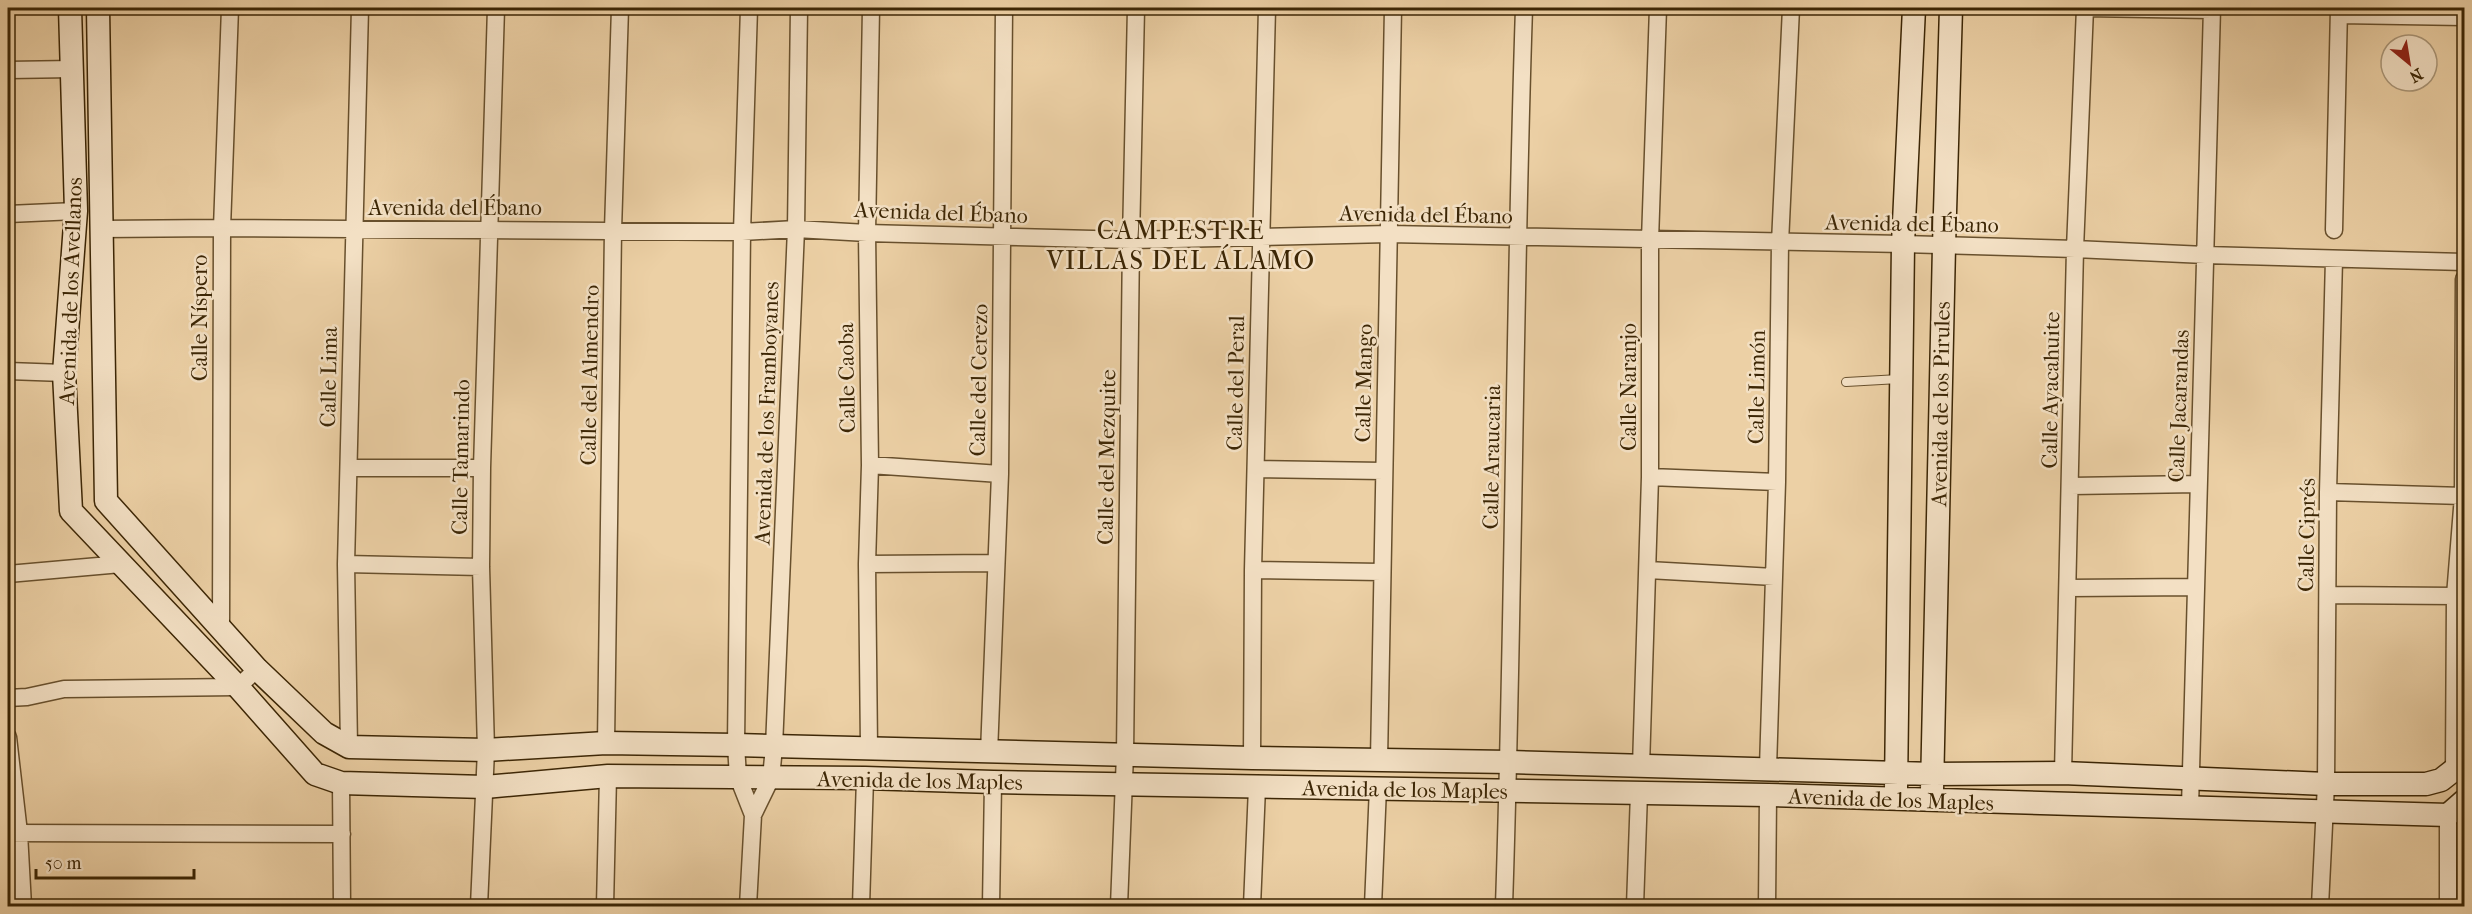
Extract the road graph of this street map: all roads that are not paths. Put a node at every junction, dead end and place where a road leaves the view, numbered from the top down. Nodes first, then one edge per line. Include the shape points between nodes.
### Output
1 (70, 8) edge
2 (98, 8) edge
3 (230, 8) edge
4 (360, 8) edge
5 (496, 8) edge
6 (620, 8) edge
7 (749, 8) edge
8 (799, 8) edge
9 (871, 8) edge
10 (1004, 8) edge
11 (1136, 8) edge
12 (1267, 8) edge
13 (1393, 8) edge
14 (1524, 8) edge
15 (1658, 8) edge
16 (1791, 8) edge
17 (1914, 8) edge
18 (1951, 8) edge
19 (2085, 8) edge
20 (2211, 9) edge
21 (2339, 11) edge
22 (2464, 17) edge
23 (73, 69) junction
24 (8, 70) edge
25 (76, 211) junction
26 (8, 214) edge
27 (222, 228) junction
28 (100, 229) junction
29 (796, 229) junction
30 (354, 230) junction
31 (489, 230) junction
32 (613, 230) junction
33 (2334, 230) dead end
34 (742, 232) junction
35 (867, 233) junction
36 (1389, 234) junction
37 (1260, 236) junction
38 (1002, 237) junction
39 (1516, 237) junction
40 (1131, 240) junction
41 (1650, 240) junction
42 (1780, 243) junction
43 (1903, 244) junction
44 (1944, 246) junction
45 (2075, 249) junction
46 (2205, 255) junction
47 (2334, 259) junction
48 (2464, 262) edge
49 (2464, 279) edge
50 (8, 371) edge
51 (64, 373) junction
52 (1901, 378) junction
53 (1845, 382) dead end
54 (870, 465) junction
55 (349, 468) junction
56 (482, 468) junction
57 (1256, 469) junction
58 (1383, 471) junction
59 (1000, 474) junction
60 (1650, 477) junction
61 (1777, 482) junction
62 (2198, 484) junction
63 (2071, 486) junction
64 (2328, 492) junction
65 (2463, 496) junction
66 (996, 563) junction
67 (121, 564) junction
68 (346, 564) junction
69 (867, 564) junction
70 (481, 567) junction
71 (1253, 570) junction
72 (1648, 570) junction
73 (1381, 572) junction
74 (8, 573) edge
75 (1774, 577) junction
76 (2196, 587) junction
77 (2068, 588) junction
78 (2328, 595) junction
79 (2456, 596) junction
80 (221, 628) junction
81 (257, 669) junction
82 (238, 687) junction
83 (8, 698) edge
84 (8, 737) edge
85 (606, 743) junction
86 (736, 745) junction
87 (349, 747) junction
88 (774, 747) junction
89 (869, 748) junction
90 (486, 750) junction
91 (989, 753) junction
92 (1125, 754) junction
93 (1252, 758) junction
94 (1379, 760) junction
95 (1510, 762) junction
96 (2459, 766) edge
97 (1641, 767) junction
98 (1768, 768) junction
99 (1898, 773) junction
100 (2063, 773) junction
101 (1933, 774) junction
102 (608, 776) junction
103 (738, 777) junction
104 (2190, 777) junction
105 (771, 778) junction
106 (865, 778) junction
107 (993, 782) junction
108 (341, 783) junction
109 (1123, 783) junction
110 (2326, 784) junction
111 (485, 787) junction
112 (1257, 787) junction
113 (1378, 787) junction
114 (1508, 792) junction
115 (1639, 793) junction
116 (1768, 795) junction
117 (1896, 799) junction
118 (1932, 800) junction
119 (2190, 807) junction
120 (2456, 808) edge
121 (2325, 811) junction
122 (753, 815) junction
123 (13, 833) edge
124 (342, 834) junction
125 (22, 906) edge
126 (342, 906) edge
127 (479, 906) edge
128 (605, 906) edge
129 (748, 906) edge
130 (861, 906) edge
131 (991, 906) edge
132 (1119, 906) edge
133 (1252, 906) edge
134 (1373, 906) edge
135 (1504, 906) edge
136 (1635, 906) edge
137 (1767, 906) edge
138 (2320, 906) edge
139 (2448, 906) edge

1 - 23 street, Avenida de los Avellanos
2 - 28 street, Avenida de los Avellanos
3 - 27 street, Calle Níspero
4 - 30 street, Calle Lima
5 - 31 street, Calle Tamarindo
6 - 32 street, Calle del Almendro
7 - 34 street, Avenida de los Framboyanes
8 - 29 street, Avenida de los Framboyanes
9 - 35 street, Calle Caoba
10 - 38 street, Calle del Cerezo
11 - 40 street, Calle del Mezquite
12 - 37 street, Calle del Peral
13 - 36 street, Calle Mango
14 - 39 street, Calle Araucaria
15 - 41 street, Calle Naranjo
16 - 42 street, Calle Limón
17 - 43 street, Avenida de los Pirules
18 - 44 street, Avenida de los Pirules
19 - 20 street
19 - 45 street, Calle Ayacahuite
20 - 46 street, Calle Jacarandas
21 - 22 street
21 - 33 street
23 - 24 street
23 - 25 street, Avenida de los Avellanos
25 - 26 street
25 - 51 street, Avenida de los Avellanos
27 - 28 street, Avenida del Ébano
27 - 30 street, Avenida del Ébano
27 - 80 street, Calle Níspero
28 - 80 street, Avenida de los Avellanos via 106,501
29 - 34 street, Avenida del Ébano
29 - 35 street, Avenida del Ébano
29 - 88 street, Avenida de los Framboyanes
30 - 31 street, Avenida del Ébano
30 - 55 street, Calle Lima
31 - 32 street, Avenida del Ébano
31 - 56 street, Calle Tamarindo
32 - 34 street, Avenida del Ébano
32 - 85 street, Calle del Almendro
34 - 86 street, Avenida de los Framboyanes
35 - 38 street, Avenida del Ébano
35 - 54 street, Calle Caoba
36 - 37 street, Avenida del Ébano
36 - 39 street, Avenida del Ébano
36 - 58 street, Calle Mango
37 - 40 street, Avenida del Ébano
37 - 57 street, Calle del Peral
38 - 40 street, Avenida del Ébano
38 - 59 street, Calle del Cerezo
39 - 41 street, Avenida del Ébano
39 - 95 street, Calle Araucaria
40 - 92 street, Calle del Mezquite
41 - 42 street, Avenida del Ébano
41 - 60 street, Calle Naranjo
42 - 43 street, Avenida del Ébano
42 - 61 street, Calle Limón
43 - 44 street, Avenida del Ébano
43 - 52 street, Avenida de los Pirules
44 - 45 street, Avenida del Ébano
44 - 101 street, Avenida de los Pirules
45 - 46 street, Avenida del Ébano
45 - 63 street, Calle Ayacahuite
46 - 47 street, Avenida del Ébano
46 - 62 street, Calle Jacarandas
47 - 48 street, Avenida del Ébano
47 - 64 street, Calle Ciprés
49 - 65 street
50 - 51 street
51 - 67 street, Avenida de los Avellanos via 71,511
52 - 53 lane
52 - 99 street, Avenida de los Pirules
54 - 59 street
54 - 69 street, Calle Caoba
55 - 56 street
55 - 68 street, Calle Lima
56 - 70 street, Calle Tamarindo
57 - 58 street
57 - 71 street, Calle del Peral
58 - 73 street, Calle Mango
59 - 66 street, Calle del Cerezo
60 - 61 street
60 - 72 street, Calle Naranjo
61 - 75 street, Calle Limón
62 - 63 street
62 - 76 street, Calle Jacarandas
63 - 77 street, Calle Ayacahuite
64 - 65 street
64 - 78 street, Calle Ciprés
65 - 79 street
66 - 69 street
66 - 91 street, Calle del Cerezo
67 - 74 street
67 - 82 street, Avenida de los Avellanos
68 - 70 street
68 - 87 street, Calle Lima
69 - 89 street, Calle Caoba
70 - 90 street, Calle Tamarindo
71 - 73 street
71 - 93 street, Calle del Peral
72 - 75 street
72 - 97 street, Calle Naranjo
73 - 94 street, Calle Mango
75 - 98 street, Calle Limón
76 - 77 street
76 - 104 street, Calle Jacarandas
77 - 100 street, Calle Ayacahuite
78 - 79 street
78 - 110 street, Calle Ciprés
79 - 96 street
80 - 81 street, Avenida de los Avellanos
81 - 82 street
81 - 87 street, Avenida de los Avellanos via 324,733
82 - 83 street via 64,689
82 - 108 street, Avenida de los Avellanos via 315,774
84 - 123 street
85 - 86 street, Avenida de los Maples
85 - 90 street, Avenida de los Maples
86 - 88 street, Avenida de los Maples
86 - 103 street, Avenida de los Framboyanes
87 - 90 street, Avenida de los Maples
88 - 89 street, Avenida de los Maples
88 - 105 street, Avenida de los Framboyanes
89 - 91 street, Avenida de los Maples
90 - 111 street, Calle Tamarindo
91 - 92 street, Avenida de los Maples
92 - 93 street, Avenida de los Maples
92 - 109 street, Calle del Mezquite
93 - 94 street, Avenida de los Maples
94 - 95 street, Avenida de los Maples
95 - 97 street, Avenida de los Maples
95 - 114 street, Calle Araucaria
96 - 110 street, Avenida de los Maples via 2441,780 2426,784
97 - 98 street, Avenida de los Maples
98 - 99 street, Avenida de los Maples
99 - 101 street, Avenida de los Maples
99 - 117 street, Avenida de los Pirules
100 - 101 street, Avenida de los Maples
100 - 104 street, Avenida de los Maples
101 - 118 street, Avenida de los Pirules
102 - 103 street, Avenida de los Maples
102 - 111 street, Avenida de los Maples
102 - 128 street
103 - 105 street, Avenida de los Maples
103 - 122 street, Avenida de los Framboyanes
104 - 110 street, Avenida de los Maples
104 - 119 street, Calle Jacarandas
105 - 106 street, Avenida de los Maples
105 - 122 street, Avenida de los Framboyanes
106 - 107 street, Avenida de los Maples
106 - 130 street
107 - 109 street, Avenida de los Maples
107 - 131 street
108 - 111 street, Avenida de los Maples
108 - 124 street
109 - 112 street, Avenida de los Maples
109 - 132 street, Calle del Mezquite
110 - 121 street, Calle Ciprés
111 - 127 street, Calle Tamarindo
112 - 113 street, Avenida de los Maples
112 - 133 street
113 - 114 street, Avenida de los Maples
113 - 134 street
114 - 115 street, Avenida de los Maples
114 - 135 street, Calle Araucaria
115 - 116 street, Avenida de los Maples
115 - 136 street
116 - 117 street, Avenida de los Maples
116 - 137 street
117 - 118 street, Avenida de los Maples
118 - 119 street, Avenida de los Maples
119 - 121 street, Avenida de los Maples
120 - 121 street, Avenida de los Maples
120 - 139 street
121 - 138 street, Calle Ciprés
122 - 129 street, Avenida de los Framboyanes
123 - 124 street
123 - 125 street
124 - 126 street

